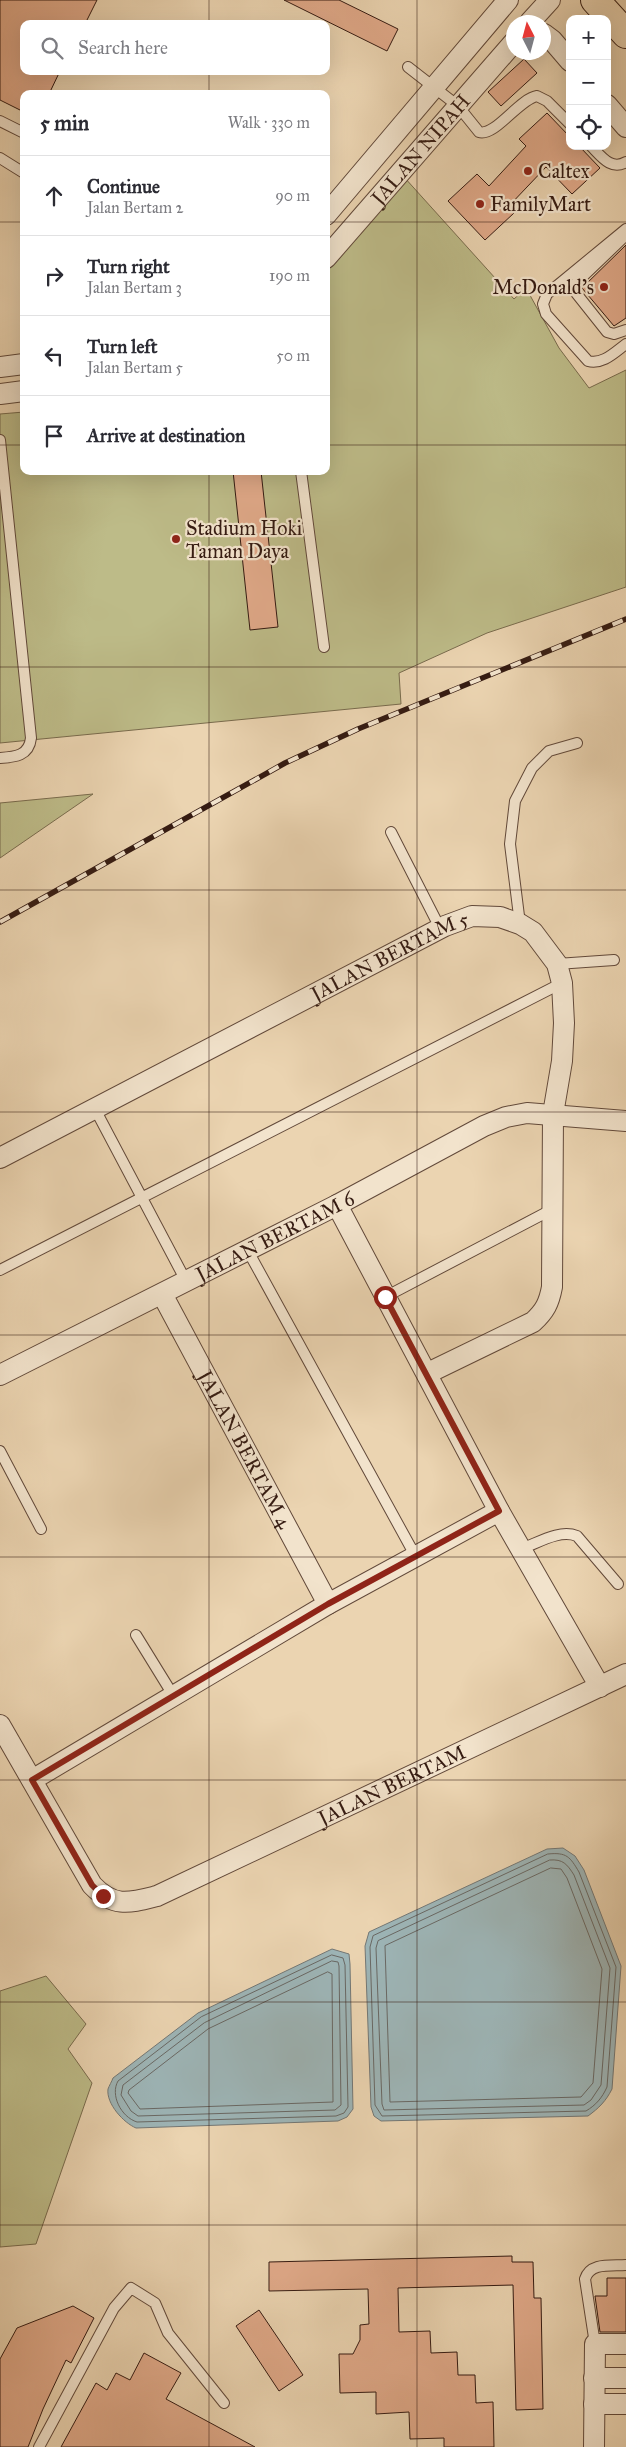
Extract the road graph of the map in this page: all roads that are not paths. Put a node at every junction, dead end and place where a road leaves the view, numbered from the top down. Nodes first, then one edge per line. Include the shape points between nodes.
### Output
1 (508, 0) edge
2 (550, 0) edge
3 (595, 0) edge
4 (536, 15) edge
5 (626, 34) edge
6 (551, 39) edge
7 (506, 51) edge
8 (569, 60) edge
9 (408, 67) dead end
10 (434, 87) junction
11 (458, 106) junction
12 (611, 110) edge
13 (566, 120) edge
14 (0, 121) edge
15 (626, 127) edge
16 (20, 131) edge
17 (595, 150) edge
18 (0, 158) edge
19 (626, 162) edge
20 (20, 170) edge
21 (330, 210) edge
22 (626, 229) edge
23 (626, 234) edge
24 (330, 253) edge
25 (626, 330) edge
26 (626, 344) edge
27 (20, 364) edge
28 (0, 367) edge
29 (20, 392) edge
30 (0, 394) edge
31 (0, 440) edge
32 (302, 475) edge
33 (324, 647) dead end
34 (576, 743) dead end
35 (0, 758) edge
36 (391, 832) dead end
37 (520, 924) junction
38 (440, 928) junction
39 (614, 960) dead end
40 (557, 964) junction
41 (562, 983) junction
42 (95, 1109) junction
43 (553, 1114) junction
44 (626, 1121) edge
45 (0, 1158) edge
46 (142, 1198) junction
47 (337, 1205) junction
48 (551, 1210) junction
49 (248, 1250) junction
50 (0, 1270) edge
51 (186, 1281) junction
52 (162, 1294) junction
53 (385, 1297) junction
54 (428, 1373) junction
55 (0, 1375) edge
56 (0, 1451) edge
57 (499, 1511) junction
58 (42, 1529) dead end
59 (521, 1549) junction
60 (416, 1557) junction
61 (618, 1584) dead end
62 (328, 1604) junction
63 (136, 1635) dead end
64 (626, 1674) edge
65 (600, 1687) junction
66 (173, 1695) junction
67 (0, 1725) edge
68 (32, 1780) junction
69 (626, 2265) edge
70 (595, 2344) junction
71 (626, 2344) edge
72 (594, 2378) junction
73 (626, 2378) edge
74 (224, 2404) dead end
75 (594, 2404) junction
76 (626, 2404) edge
77 (39, 2447) edge
78 (594, 2447) edge

1 - 10 street, JALAN NIPAH
2 - 4 street
3 - 5 main road
6 - 8 street
7 - 11 street, JALAN NIPAH
9 - 10 lane
10 - 11 lane
10 - 21 street, JALAN NIPAH
11 - 13 lane via 482,133 489,132 527,100 537,96 547,101
11 - 24 street, JALAN NIPAH
12 - 15 street
14 - 16 lane
17 - 19 lane via 616,166
18 - 20 lane
22 - 26 lane via 547,294 543,304 546,314 588,361 604,360
23 - 25 lane via 575,284 576,294 607,332 614,334
27 - 28 street
29 - 30 street
31 - 35 lane via 31,738 22,754
32 - 33 lane
34 - 37 lane via 549,752 532,768 515,800 510,844
36 - 38 lane
37 - 38 street, JALAN BERTAM 5 via 500,917 472,916
37 - 40 street, JALAN BERTAM 5 via 533,932
38 - 42 street, JALAN BERTAM 5
39 - 40 lane
40 - 41 street, JALAN BERTAM 5
41 - 43 street, JALAN BERTAM 5 via 562,1061
41 - 46 lane
42 - 45 street, JALAN BERTAM 5
42 - 46 lane
43 - 44 street, JALAN BERTAM 6
43 - 47 street, JALAN BERTAM 6 via 527,1113 484,1126
43 - 48 street, JALAN BERTAM 5
46 - 50 lane
46 - 51 lane
47 - 49 street, JALAN BERTAM 6
47 - 53 street
48 - 53 lane
48 - 54 street, JALAN BERTAM 5 via 552,1287 543,1313 533,1322
49 - 51 street, JALAN BERTAM 6
49 - 60 lane
51 - 52 street, JALAN BERTAM 6
52 - 55 street, JALAN BERTAM 6
52 - 62 street, JALAN BERTAM 4
53 - 54 street
54 - 57 street
56 - 58 lane
57 - 59 street
57 - 60 street
59 - 61 lane via 569,1533 576,1536
59 - 65 street
60 - 62 street
62 - 66 street
63 - 66 lane
64 - 65 street, JALAN BERTAM
65 - 68 street, JALAN BERTAM via 157,1896 132,1902 117,1902 103,1896 92,1885
66 - 68 street
67 - 68 street
69 - 70 lane via 593,2267 586,2274
70 - 71 street
70 - 72 street
72 - 73 street
72 - 75 street
74 - 77 lane via 168,2333 155,2303 131,2288 114,2308
75 - 76 street
75 - 78 street

